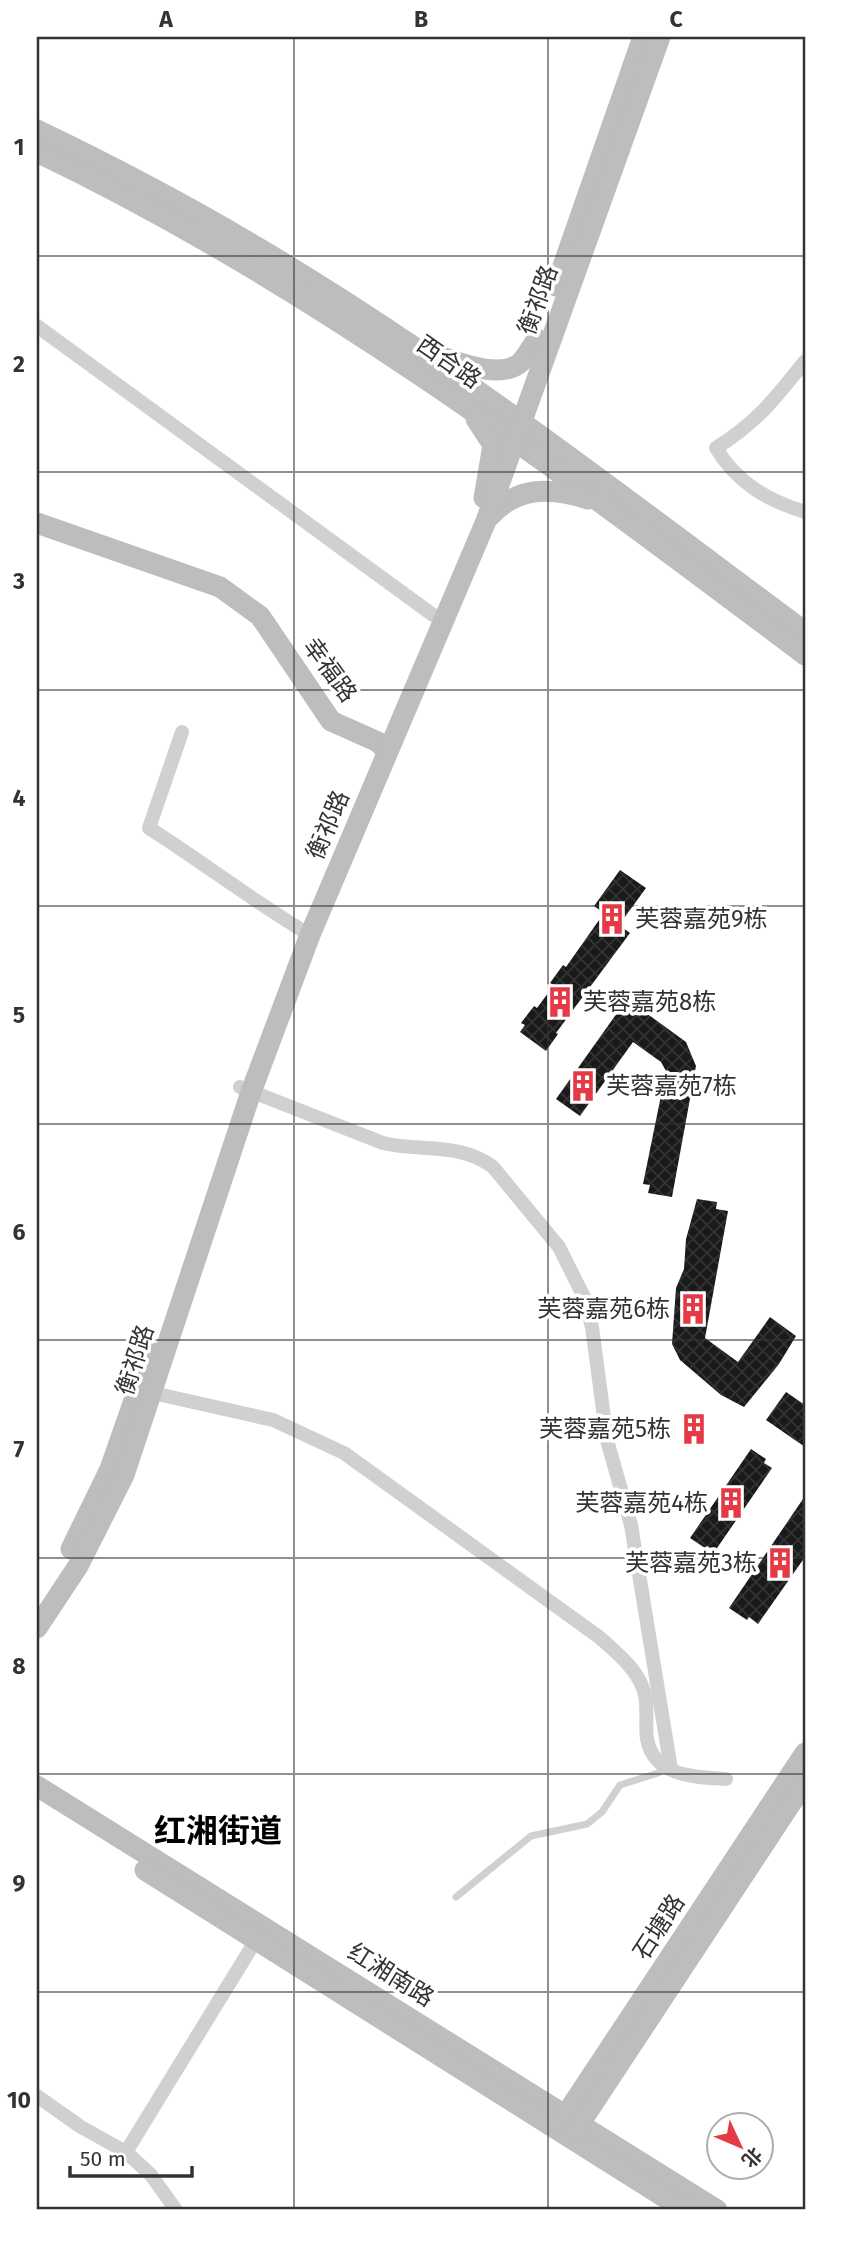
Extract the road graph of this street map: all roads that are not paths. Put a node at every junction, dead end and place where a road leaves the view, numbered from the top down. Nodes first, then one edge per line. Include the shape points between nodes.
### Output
1 (643, 37) edge
2 (660, 37) edge
3 (37, 130) edge
4 (37, 152) edge
5 (37, 326) edge
6 (537, 339) junction
7 (414, 348) junction
8 (805, 361) edge
9 (539, 375) junction
10 (460, 402) junction
11 (514, 428) junction
12 (576, 463) junction
13 (484, 498) junction
14 (604, 504) junction
15 (805, 512) edge
16 (486, 520) junction
17 (37, 523) edge
18 (37, 531) edge
19 (433, 615) junction
20 (805, 632) edge
21 (805, 655) edge
22 (182, 732) dead end
23 (380, 747) junction
24 (305, 932) junction
25 (245, 1090) junction
26 (153, 1393) junction
27 (37, 1605) edge
28 (37, 1628) edge
29 (805, 1753) edge
30 (668, 1768) junction
31 (726, 1779) dead end
32 (805, 1782) edge
33 (37, 1786) edge
34 (37, 1802) edge
35 (456, 1897) dead end
36 (256, 1940) junction
37 (37, 2096) edge
38 (568, 2127) junction
39 (126, 2152) junction
40 (176, 2210) edge
41 (685, 2210) edge
42 (717, 2210) edge

1 - 6 street, 衡祁路
2 - 9 street, 衡祁路
3 - 7 street, 西合路 via 189,208
4 - 10 street, 西合路 via 258,271
5 - 19 street
6 - 7 street via 520,363 508,369 461,363
6 - 11 street, 衡祁路
7 - 11 street, 西合路
8 - 15 street via 766,411 716,448 730,470 771,502
9 - 11 street, 衡祁路
9 - 12 street via 538,409 544,429
10 - 11 street, 西合路
10 - 13 street via 493,445
11 - 12 street, 西合路
11 - 13 street, 衡祁路
11 - 14 street, 西合路
11 - 16 street, 衡祁路
12 - 20 street, 西合路
13 - 19 street, 衡祁路
14 - 16 street via 544,489 503,502
14 - 21 street, 西合路
16 - 23 street, 衡祁路
17 - 23 street, 幸福路 via 219,587 260,616 331,721
18 - 23 street, 幸福路 via 215,593 254,621 326,729
19 - 23 street, 衡祁路
22 - 24 street via 149,828 208,865 241,894
23 - 24 street, 衡祁路
24 - 25 street, 衡祁路
25 - 26 street, 衡祁路
25 - 27 street, 衡祁路 via 110,1469
25 - 30 street via 383,1143 445,1147 481,1157 559,1247 585,1299 592,1327 607,1440 631,1525
26 - 28 street, 衡祁路 via 100,1526
26 - 30 street via 273,1420 344,1453 599,1637 636,1675 645,1695 651,1751
29 - 38 street, 石塘路
30 - 31 street via 687,1776
30 - 35 lane via 620,1785 587,1825 531,1836
32 - 38 street, 石塘路
33 - 38 street, 红湘南路
34 - 36 street, 红湘南路
36 - 38 street, 红湘南路
36 - 39 street
37 - 39 street
38 - 41 street, 红湘南路
38 - 42 street, 红湘南路
39 - 40 street via 151,2175

